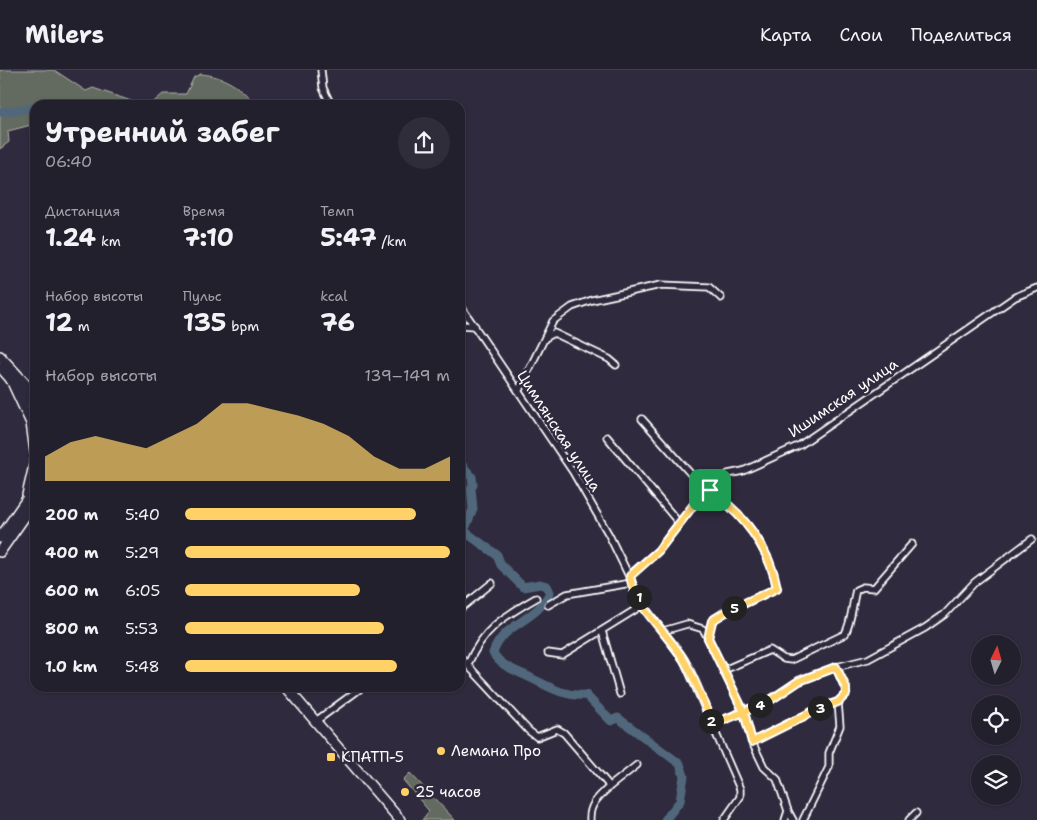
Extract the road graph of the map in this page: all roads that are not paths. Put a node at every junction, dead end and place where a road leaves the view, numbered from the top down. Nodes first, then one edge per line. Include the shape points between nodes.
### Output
1 (321, 70) edge
2 (329, 100) edge
3 (1037, 288) edge
4 (721, 298) dead end
5 (465, 311) edge
6 (465, 325) edge
7 (475, 326) junction
8 (543, 339) junction
9 (0, 356) edge
10 (616, 365) dead end
11 (0, 367) edge
12 (11, 380) junction
13 (30, 389) edge
14 (519, 390) junction
15 (30, 401) edge
16 (642, 419) dead end
17 (30, 422) edge
18 (607, 437) dead end
19 (707, 490) junction
20 (30, 504) edge
21 (30, 505) edge
22 (680, 523) junction
23 (0, 538) edge
24 (1032, 538) dead end
25 (912, 544) dead end
26 (0, 552) edge
27 (630, 576) junction
28 (492, 583) dead end
29 (631, 583) junction
30 (536, 598) dead end
31 (465, 605) edge
32 (548, 605) dead end
33 (644, 605) junction
34 (602, 631) junction
35 (663, 631) junction
36 (708, 638) junction
37 (548, 653) dead end
38 (465, 661) edge
39 (468, 664) junction
40 (836, 667) junction
41 (724, 670) junction
42 (291, 692) edge
43 (356, 692) edge
44 (620, 694) dead end
45 (838, 702) junction
46 (744, 712) junction
47 (316, 721) junction
48 (713, 724) junction
49 (752, 742) junction
50 (637, 765) dead end
51 (609, 787) junction
52 (788, 810) junction
53 (916, 813) dead end
54 (400, 820) edge
55 (590, 820) edge
56 (724, 820) edge
57 (785, 820) edge
58 (793, 820) edge
59 (803, 820) edge
60 (909, 820) edge

1 - 2 street via 323,88
3 - 19 street, Ишимская улица via 1008,302 800,444 728,474
4 - 8 street via 709,287 669,285 592,300 558,316
5 - 7 street, Цимлянская улица
6 - 7 street
7 - 14 street, Цимлянская улица
8 - 10 street via 554,334
8 - 14 street
9 - 13 main road
11 - 12 main road
12 - 15 main road
12 - 17 main road
14 - 27 street, Цимлянская улица via 573,472
16 - 19 street
18 - 22 street
19 - 22 street, Ишимская улица
19 - 36 street via 728,503 762,546 774,571 777,588 715,618
20 - 23 main road
21 - 26 main road
22 - 27 street, Ишимская улица via 658,551
24 - 40 street via 975,582 945,614 925,628 868,659
25 - 41 street via 874,588 856,590 850,626 845,634 791,660 770,650
27 - 29 street
28 - 31 street
29 - 32 street via 567,594
29 - 33 street
30 - 39 street via 501,618 476,647
33 - 34 street
33 - 35 street
34 - 37 street via 562,656
34 - 44 street
35 - 36 street via 687,624 703,629
35 - 48 street via 684,660
36 - 41 street
38 - 39 street
39 - 51 street via 537,737 557,729 564,733
40 - 45 street via 846,688 846,694
40 - 46 street via 799,681
41 - 46 street
42 - 47 main road
43 - 47 street
45 - 49 street
45 - 59 street via 840,726 829,754 829,767
46 - 48 street
46 - 49 street
47 - 54 main road
48 - 56 street via 740,789 740,796
49 - 52 street via 764,767 777,779
50 - 51 street
51 - 55 street via 593,802
52 - 57 street
52 - 58 street
53 - 60 street

